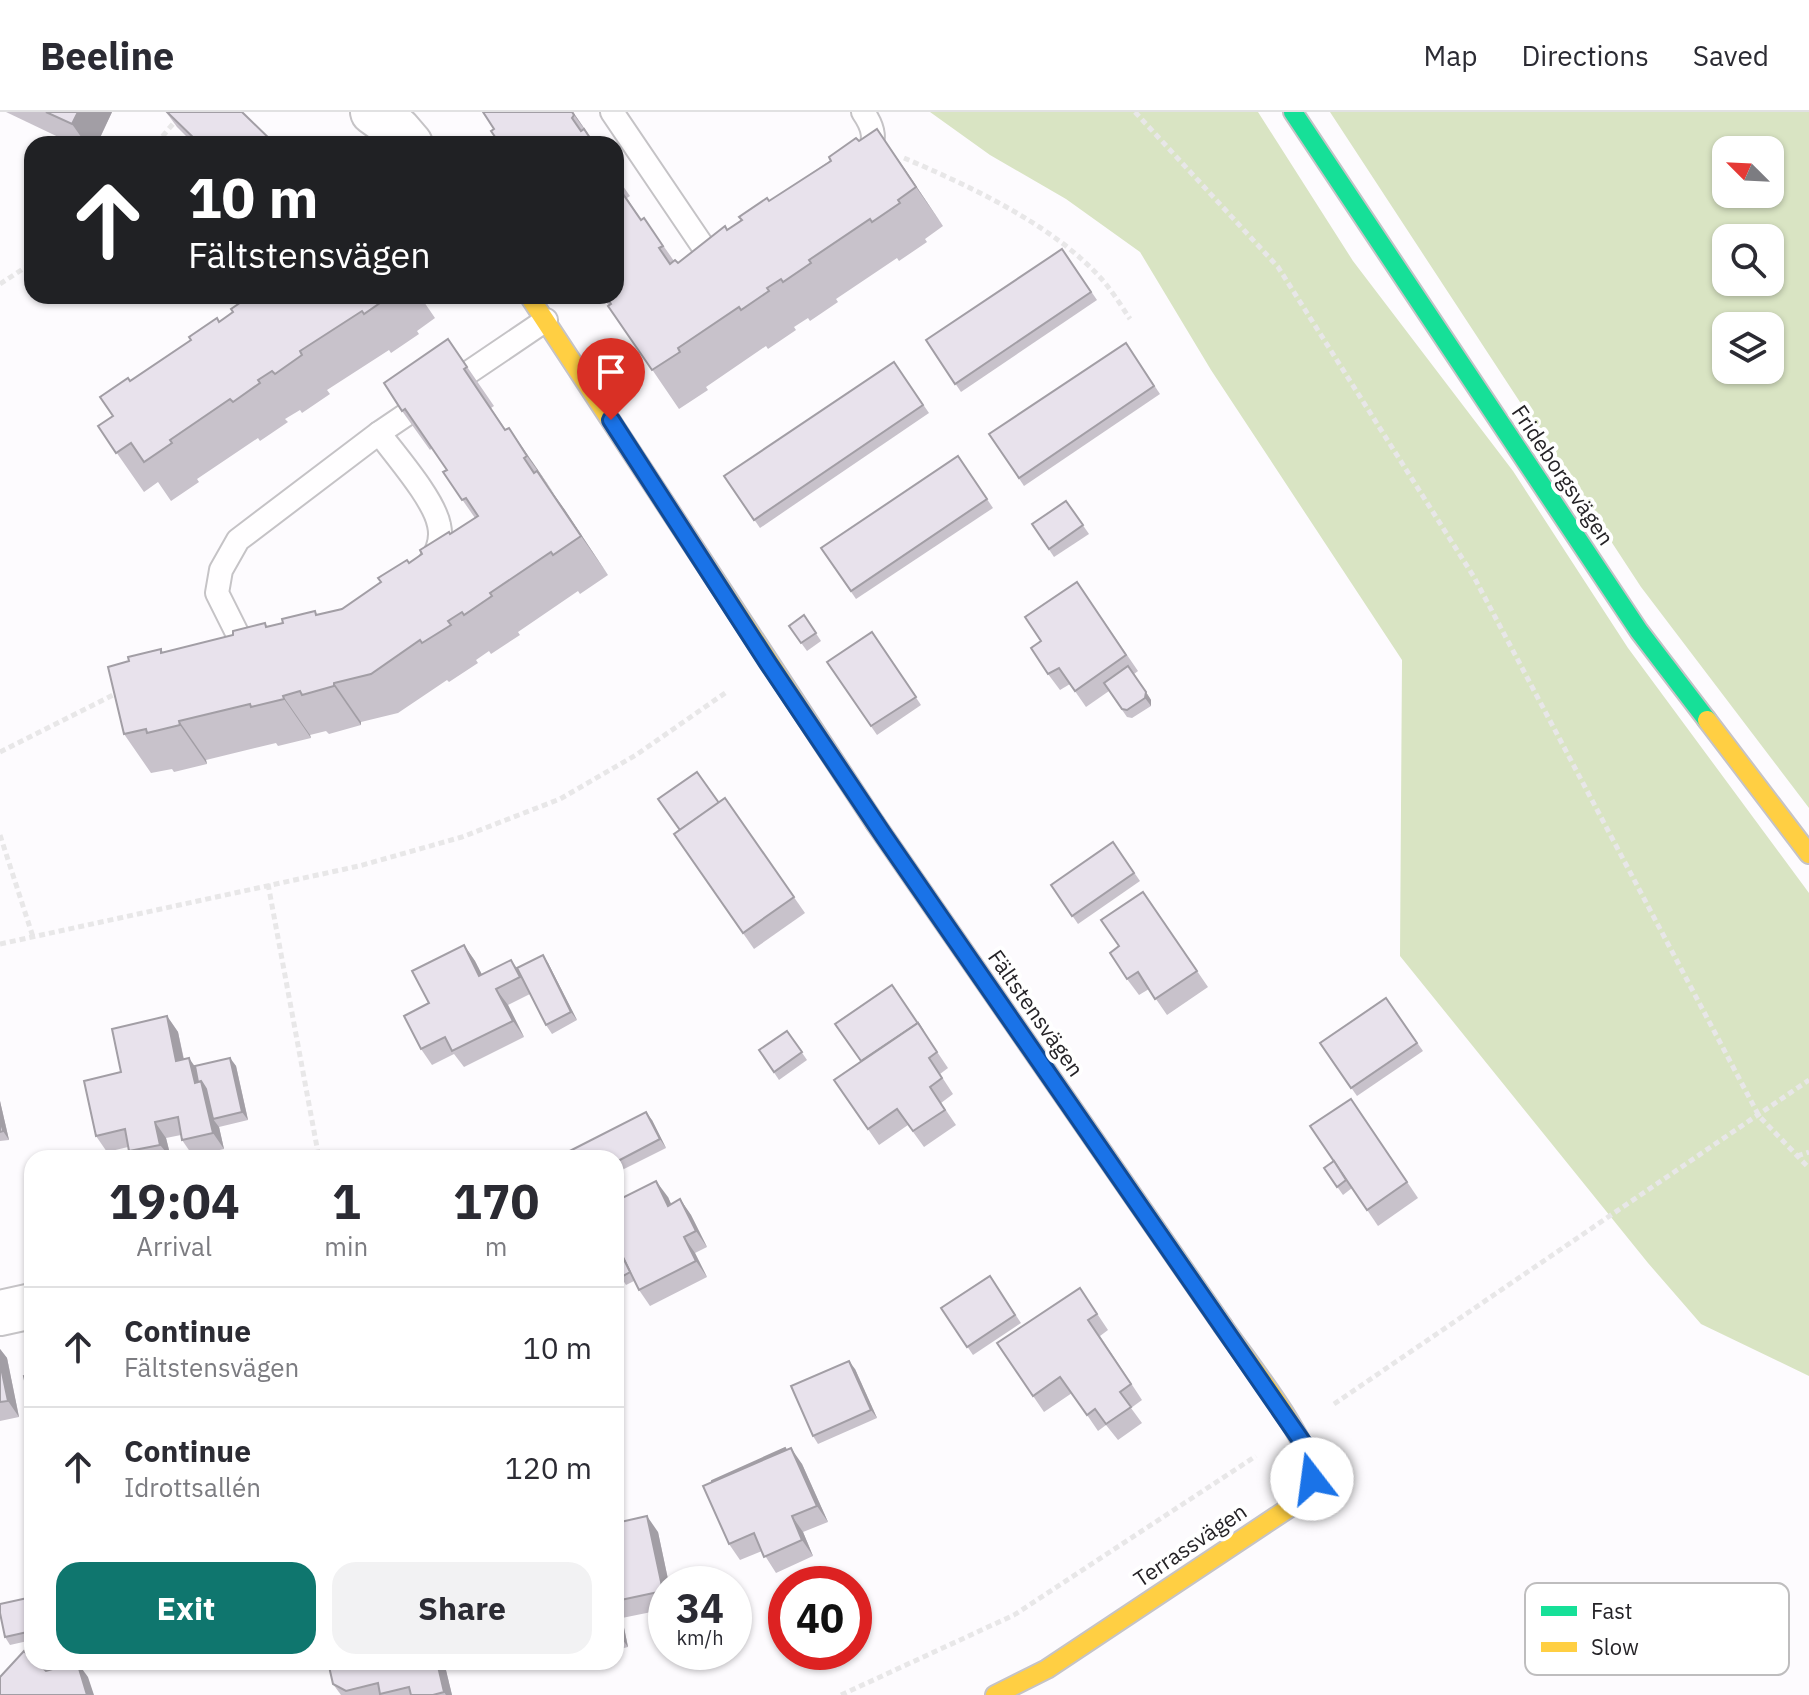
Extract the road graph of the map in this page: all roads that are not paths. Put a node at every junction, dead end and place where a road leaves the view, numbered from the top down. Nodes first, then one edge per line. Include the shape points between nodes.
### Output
1 (612, 112) edge
2 (863, 112) edge
3 (1293, 112) edge
4 (857, 172) edge
5 (742, 263) edge
6 (535, 304) edge
7 (546, 320) junction
8 (379, 433) junction
9 (415, 580) edge
10 (279, 639) edge
11 (1809, 854) edge
12 (24, 1308) edge
13 (0, 1313) edge
14 (1266, 1389) joint
15 (995, 1695) edge

1 - 5 lane via 704,248 725,262
2 - 4 lane via 873,127 873,147
3 - 11 street, Frideborgsvägen via 1639,631
6 - 7 street, Fältstensvägen
7 - 8 lane
7 - 14 street, Fältstensvägen via 884,836
8 - 9 lane via 434,510 440,527 440,543
8 - 10 lane via 238,540 221,570 217,593 237,633 255,644
12 - 13 street
14 - 15 street, Terrassvägen via 1312,1462 1312,1479 1295,1504 1047,1669

